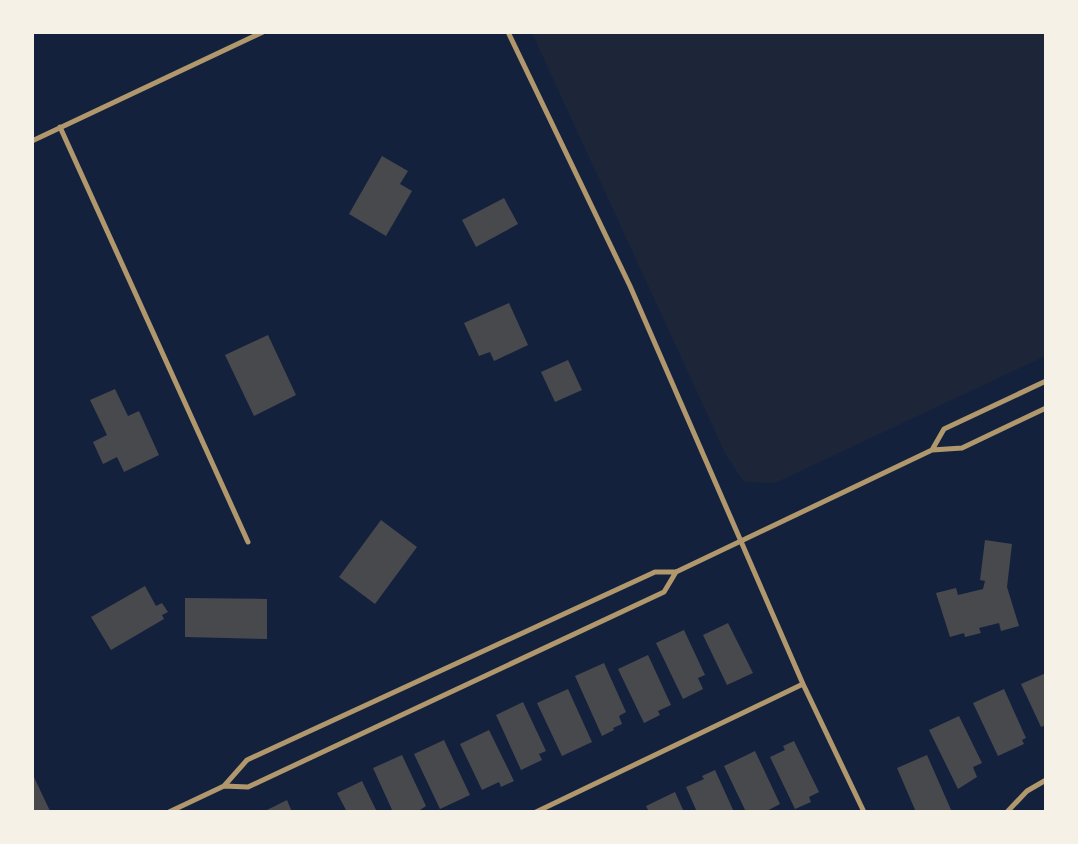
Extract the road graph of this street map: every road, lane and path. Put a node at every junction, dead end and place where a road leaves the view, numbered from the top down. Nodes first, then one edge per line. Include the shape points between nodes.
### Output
1 (263, 32) edge
2 (508, 32) edge
3 (60, 127) junction
4 (32, 141) edge
5 (1046, 381) edge
6 (1046, 408) edge
7 (932, 450) junction
8 (248, 542) dead end
9 (740, 542) junction
10 (676, 572) junction
11 (803, 684) junction
12 (1046, 780) edge
13 (224, 786) junction
14 (169, 812) edge
15 (536, 812) edge
16 (864, 812) edge
17 (1007, 812) edge

1 - 3 street
2 - 9 street via 630,286
3 - 4 street
3 - 8 street
5 - 7 street via 944,429
6 - 7 street via 962,448
7 - 9 street
9 - 10 street
9 - 11 street
10 - 13 street via 655,572 247,760
10 - 13 street via 664,592 248,787
11 - 15 street
11 - 16 street
12 - 17 street via 1026,791
13 - 14 street

